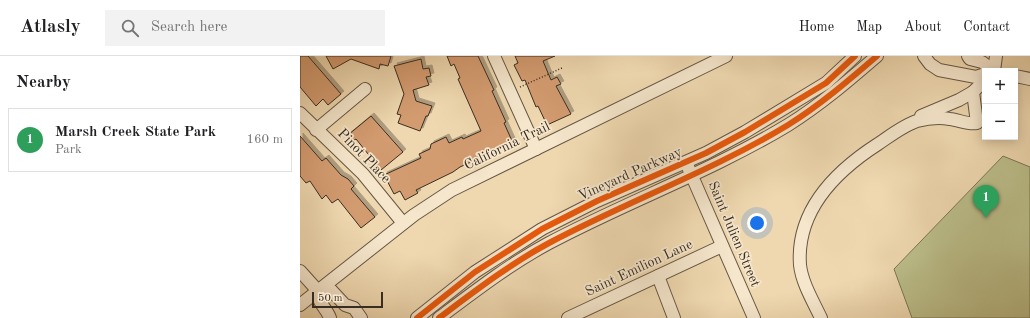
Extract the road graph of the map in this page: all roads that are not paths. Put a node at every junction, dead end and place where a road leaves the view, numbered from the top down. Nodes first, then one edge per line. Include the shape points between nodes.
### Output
1 (494, 56) edge
2 (726, 56) edge
3 (855, 56) edge
4 (876, 56) edge
5 (924, 56) edge
6 (968, 56) edge
7 (996, 56) edge
8 (990, 68) edge
9 (994, 68) edge
10 (982, 75) edge
11 (1018, 77) edge
12 (1030, 79) edge
13 (982, 83) edge
14 (365, 89) dead end
15 (973, 92) junction
16 (300, 113) edge
17 (916, 122) junction
18 (316, 130) junction
19 (536, 149) junction
20 (686, 162) junction
21 (692, 174) junction
22 (402, 223) junction
23 (722, 246) junction
24 (300, 271) edge
25 (658, 276) junction
26 (318, 291) junction
27 (345, 305) junction
28 (300, 306) edge
29 (331, 318) edge
30 (361, 318) edge
31 (417, 318) edge
32 (439, 318) edge
33 (568, 318) edge
34 (674, 318) edge
35 (754, 318) edge
36 (821, 318) edge

1 - 19 street
2 - 19 street, California Trail
3 - 20 street, Vineyard Parkway via 826,82 780,112
4 - 21 street, Vineyard Parkway via 836,92 789,124 751,146
5 - 10 street via 930,64 940,70 976,77
6 - 8 street
7 - 9 street
11 - 12 street
13 - 15 street
14 - 18 street
15 - 17 street via 922,115
15 - 17 street via 977,123 933,118
16 - 18 street, Pinot Place
17 - 36 street via 860,155 829,183 813,204 802,241 800,264 803,280
18 - 22 street, Pinot Place via 363,174
19 - 22 street, California Trail via 452,190
20 - 21 street, Saint Julien Street
20 - 31 street, Vineyard Parkway via 597,201 542,230 475,272
21 - 23 street, Saint Julien Street
21 - 32 street, Vineyard Parkway via 549,243
22 - 26 street, California Trail
23 - 25 street, Saint Emilion Lane
23 - 35 street, Saint Julien Street
24 - 26 street
25 - 33 street, Saint Emilion Lane
25 - 34 street
26 - 27 street via 331,290
26 - 28 street, California Trail
26 - 29 street via 318,300
27 - 29 street via 337,309
27 - 30 street via 354,308

